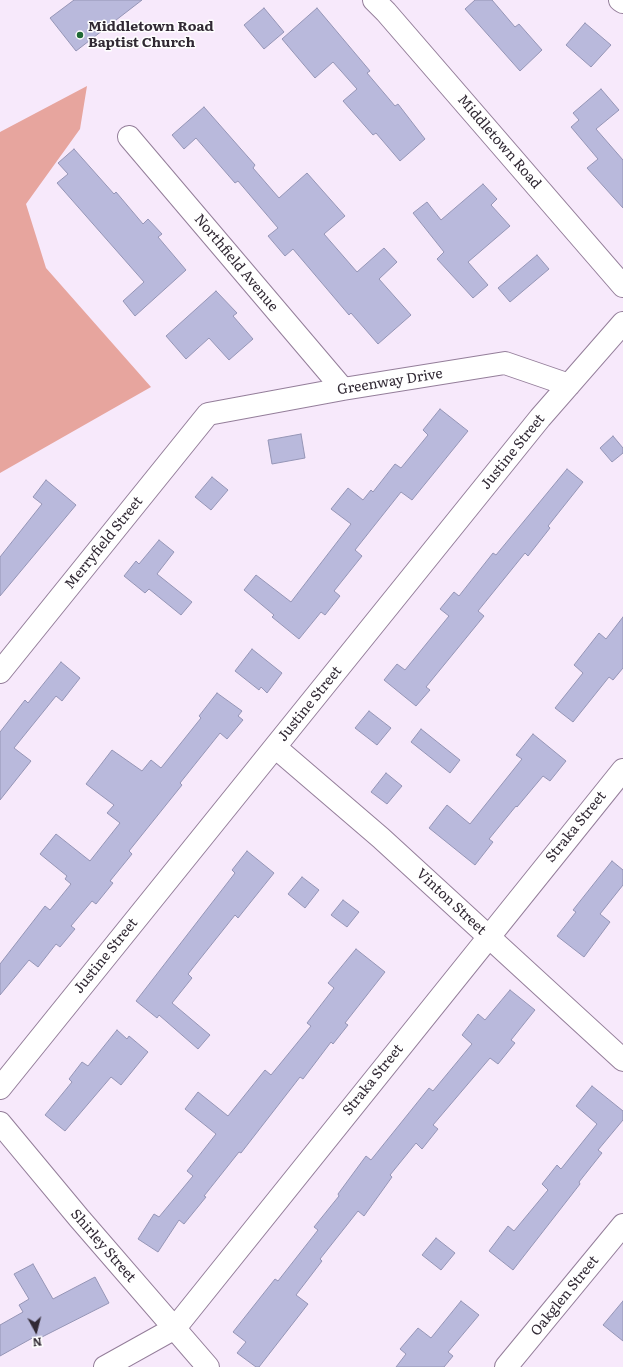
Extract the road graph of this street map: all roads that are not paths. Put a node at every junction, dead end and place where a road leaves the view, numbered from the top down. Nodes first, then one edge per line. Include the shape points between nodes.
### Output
1 (374, 0) edge
2 (620, 0) edge
3 (623, 2) edge
4 (129, 137) dead end
5 (623, 286) edge
6 (623, 323) edge
7 (569, 385) junction
8 (343, 389) junction
9 (208, 414) joint
10 (0, 672) edge
11 (275, 747) junction
12 (623, 770) edge
13 (488, 936) junction
14 (623, 1060) edge
15 (0, 1088) edge
16 (0, 1123) edge
17 (623, 1225) edge
18 (176, 1328) junction
19 (105, 1367) edge
20 (208, 1367) edge
21 (506, 1367) edge

1 - 5 street, Middletown Road
2 - 3 street
4 - 8 street, Northfield Avenue
6 - 7 street, Justine Street
7 - 8 street, Greenway Drive via 505,363
7 - 11 street, Justine Street
8 - 9 street, Greenway Drive
9 - 10 street, Merryfield Street
11 - 13 street, Vinton Street via 381,838
11 - 15 street, Justine Street
12 - 13 street, Straka Street
13 - 14 street, Vinton Street
13 - 18 street, Straka Street
16 - 18 street, Shirley Street
17 - 21 street, Oakglen Street
18 - 19 street, Straka Street
18 - 20 street, Shirley Street

